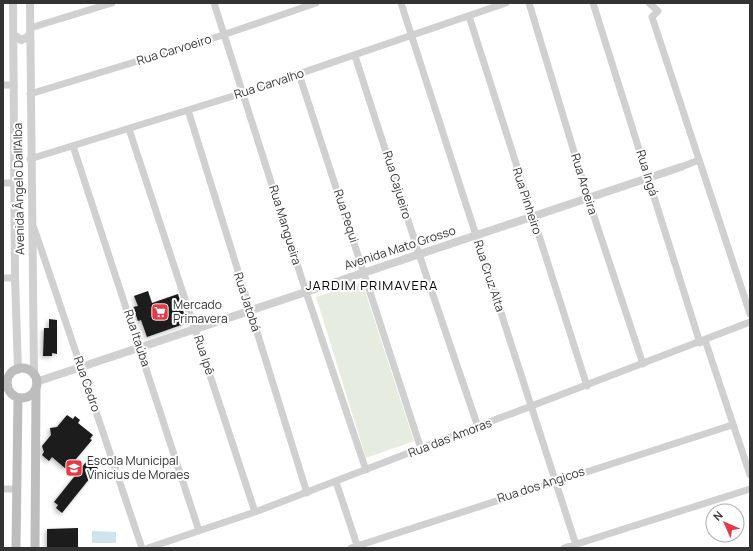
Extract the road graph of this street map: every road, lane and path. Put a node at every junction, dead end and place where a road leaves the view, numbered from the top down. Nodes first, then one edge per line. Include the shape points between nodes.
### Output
1 (13, 3) edge
2 (30, 3) edge
3 (112, 3) edge
4 (214, 3) edge
5 (316, 3) edge
6 (401, 3) edge
7 (506, 3) edge
8 (529, 3) edge
9 (593, 3) edge
10 (649, 4) edge
11 (469, 16) junction
12 (30, 31) junction
13 (14, 35) junction
14 (223, 35) junction
15 (412, 36) junction
16 (355, 56) junction
17 (31, 58) junction
18 (14, 60) junction
19 (299, 74) junction
20 (3, 85) edge
21 (14, 85) junction
22 (243, 93) junction
23 (30, 94) junction
24 (188, 110) junction
25 (129, 129) junction
26 (73, 146) junction
27 (30, 159) junction
28 (699, 160) junction
29 (681, 167) joint
30 (648, 178) junction
31 (3, 183) edge
32 (14, 183) junction
33 (588, 198) junction
34 (532, 216) junction
35 (31, 221) junction
36 (476, 235) junction
37 (419, 254) junction
38 (364, 272) junction
39 (3, 278) edge
40 (15, 278) junction
41 (306, 292) junction
42 (249, 311) junction
43 (750, 314) edge
44 (750, 322) edge
45 (195, 329) junction
46 (702, 342) junction
47 (140, 347) junction
48 (643, 364) junction
49 (81, 367) junction
50 (18, 370) junction
51 (6, 378) edge
52 (35, 381) junction
53 (587, 386) junction
54 (10, 394) edge
55 (531, 407) junction
56 (732, 425) junction
57 (478, 427) junction
58 (421, 449) junction
59 (366, 470) junction
60 (750, 475) edge
61 (555, 480) junction
62 (336, 482) junction
63 (3, 489) edge
64 (750, 489) edge
65 (16, 490) junction
66 (307, 492) junction
67 (255, 512) junction
68 (199, 531) junction
69 (577, 546) edge
70 (355, 547) edge
71 (16, 548) edge
72 (35, 548) edge
73 (142, 548) edge
74 (148, 548) edge
75 (564, 548) edge

1 - 13 street, Avenida Ângelo Dall'Alba
2 - 12 street, Avenida Ângelo Dall'Alba
3 - 12 street
4 - 14 street, Rua Mangueira
5 - 14 street, Rua Carvoeiro
6 - 15 street, Rua Cruz Alta
7 - 11 street, Rua Carvalho
8 - 33 street, Rua Aroeira
9 - 30 street, Rua Ingá
10 - 28 street via 658,11 652,18
11 - 15 street, Rua Carvalho
11 - 34 street, Rua Pinheiro
12 - 13 street via 26,38 21,40
12 - 17 street, Avenida Ângelo Dall'Alba
13 - 18 street, Avenida Ângelo Dall'Alba
14 - 22 street, Rua Mangueira
14 - 23 street, Rua Carvoeiro
15 - 16 street, Rua Carvalho
15 - 36 street, Rua Cruz Alta
16 - 19 street, Rua Carvalho
16 - 37 street, Rua Cajueiro
17 - 18 street via 23,52
17 - 23 street, Avenida Ângelo Dall'Alba
18 - 21 street, Avenida Ângelo Dall'Alba
19 - 22 street, Rua Carvalho
19 - 38 street, Rua Pequi
20 - 21 street
21 - 32 street, Avenida Ângelo Dall'Alba
22 - 24 street, Rua Carvalho
22 - 41 street, Rua Mangueira
23 - 27 street, Avenida Ângelo Dall'Alba
24 - 25 street, Rua Carvalho
24 - 42 street, Rua Jatobá
25 - 26 street, Rua Carvalho
25 - 45 street, Rua Ipê
26 - 27 street, Rua Carvalho
26 - 47 street, Rua Itaúba
27 - 35 street, Avenida Ângelo Dall'Alba
28 - 29 street
28 - 43 street
29 - 30 street, Avenida Mato Grosso
30 - 33 street, Avenida Mato Grosso
30 - 46 street, Rua Ingá
31 - 32 street
32 - 40 street, Avenida Ângelo Dall'Alba
33 - 34 street, Avenida Mato Grosso
33 - 48 street, Rua Aroeira
34 - 36 street, Avenida Mato Grosso
34 - 53 street, Rua Pinheiro
35 - 49 street, Rua Cedro
35 - 52 street, Avenida Ângelo Dall'Alba
36 - 37 street, Avenida Mato Grosso
36 - 55 street, Rua Cruz Alta
37 - 38 street, Avenida Mato Grosso
37 - 57 street, Rua Cajueiro
38 - 41 street, Avenida Mato Grosso
38 - 58 street, Rua Pequi
39 - 40 street
40 - 50 street, Avenida Ângelo Dall'Alba
41 - 42 street, Avenida Mato Grosso
41 - 59 street, Rua Mangueira
42 - 45 street, Avenida Mato Grosso
42 - 66 street, Rua Jatobá
44 - 46 street, Rua das Amoras
45 - 47 street, Avenida Mato Grosso
45 - 67 street, Rua Ipê
46 - 48 street, Rua das Amoras
46 - 56 street, Rua Ingá
47 - 49 street, Avenida Mato Grosso
47 - 68 street, Rua Itaúba
48 - 53 street, Rua das Amoras
49 - 52 street, Avenida Mato Grosso
49 - 73 street, Rua Cedro
50 - 51 main road
50 - 52 main road via 27,369
51 - 54 main road
52 - 54 main road via 28,396
52 - 72 main road, Avenida Ângelo Dall'Alba
53 - 55 street, Rua das Amoras
54 - 65 main road
55 - 57 street, Rua das Amoras
55 - 61 street, Rua Cruz Alta
56 - 60 street, Rua Ingá
56 - 61 street, Rua dos Angicos
57 - 58 street, Rua das Amoras
58 - 59 street, Rua das Amoras
59 - 62 street, Rua das Amoras
61 - 69 street, Rua Cruz Alta
61 - 70 street, Rua dos Angicos
62 - 66 street, Rua das Amoras
62 - 70 street
63 - 65 street
64 - 69 street
65 - 71 main road
66 - 67 street, Rua das Amoras
67 - 68 street, Rua das Amoras
68 - 74 street, Rua das Amoras
69 - 75 street

